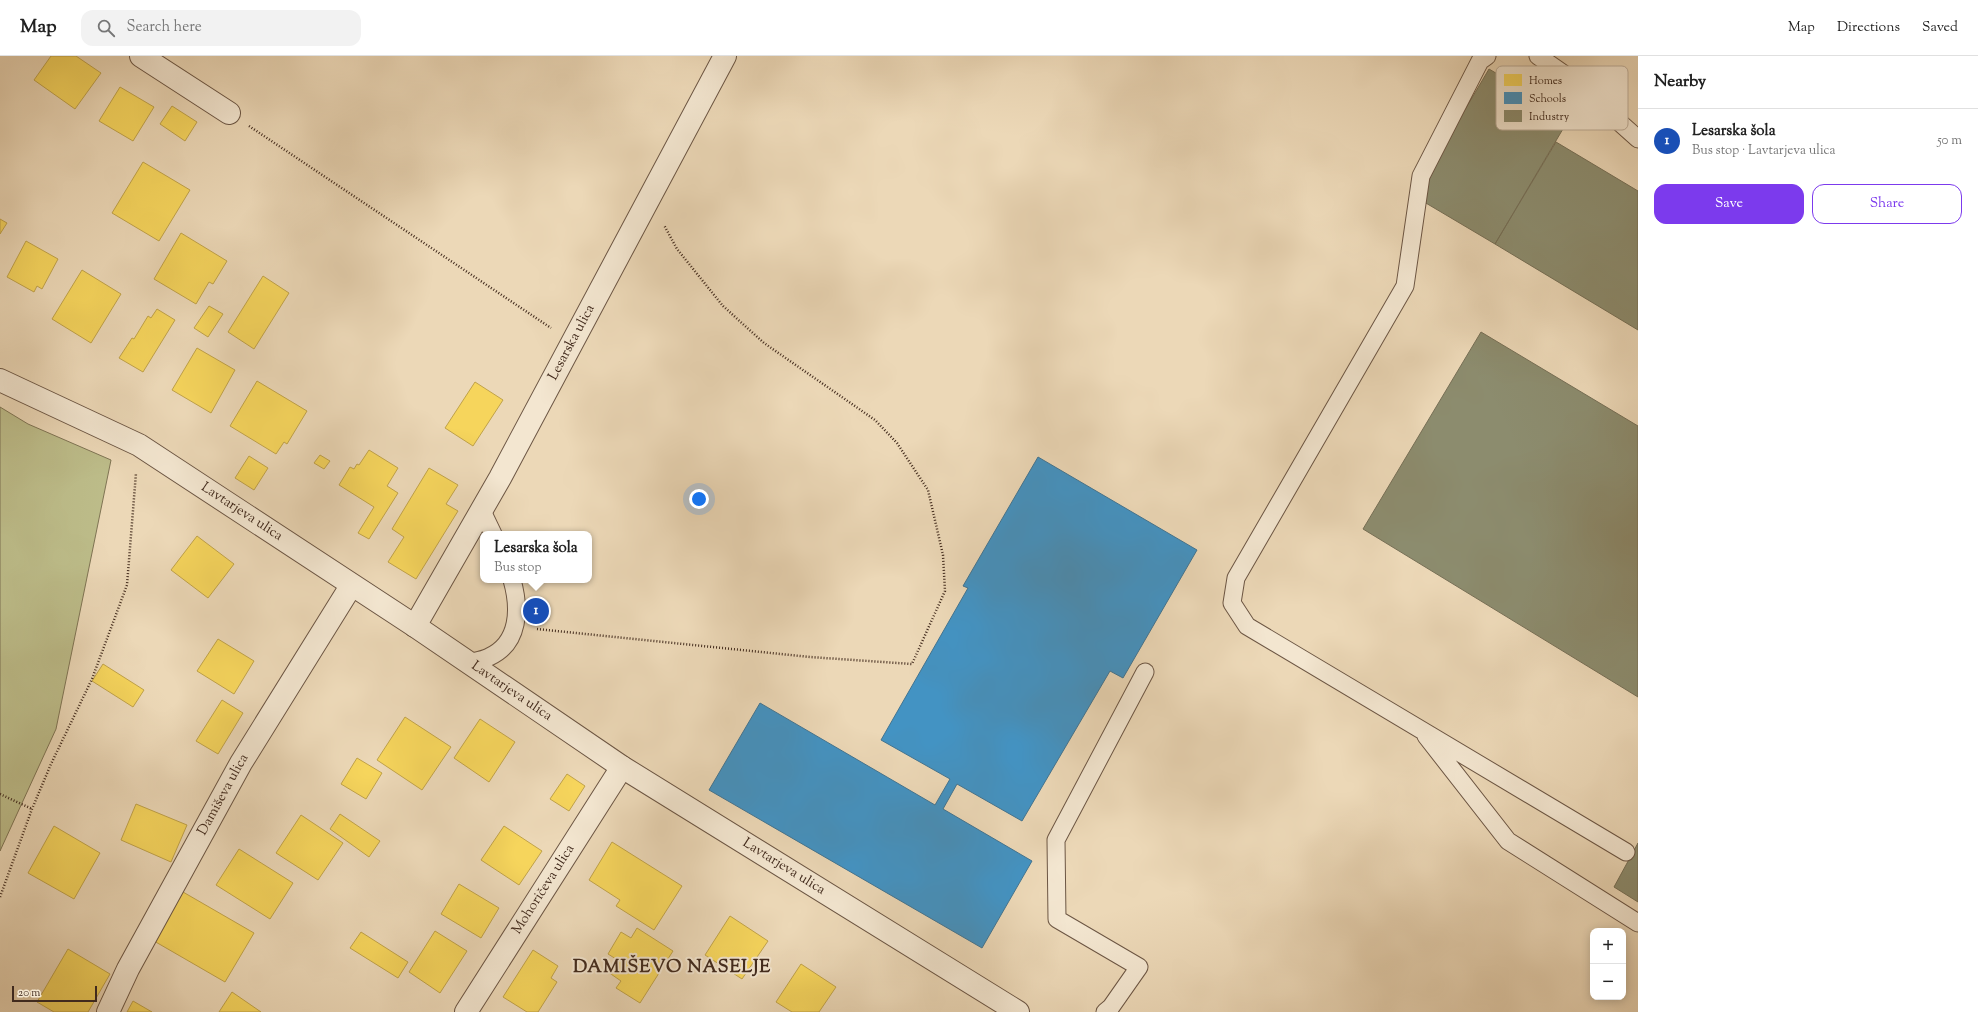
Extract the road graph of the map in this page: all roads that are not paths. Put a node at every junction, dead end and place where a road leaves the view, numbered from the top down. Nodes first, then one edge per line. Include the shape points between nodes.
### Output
1 (141, 56) edge
2 (724, 56) edge
3 (1487, 56) edge
4 (1538, 56) edge
5 (1552, 66) edge
6 (229, 113) road end
7 (1628, 130) edge
8 (1638, 139) edge
9 (0, 380) edge
10 (482, 511) junction
11 (491, 531) edge
12 (513, 583) edge
13 (351, 586) junction
14 (415, 626) junction
15 (468, 663) junction
16 (1145, 672) dead end
17 (1419, 728) junction
18 (622, 767) junction
19 (1626, 852) dead end
20 (1638, 923) edge
21 (108, 1012) edge
22 (466, 1012) edge
23 (1018, 1012) edge
24 (1105, 1012) edge

1 - 6 street
2 - 10 street, Lesarska ulica
3 - 17 lane via 1480,61 1420,176 1405,286 1236,578 1232,603 1247,626
4 - 5 lane
7 - 8 lane
9 - 13 street, Lavtarjeva ulica via 139,445
10 - 11 lane
10 - 14 street, Lesarska ulica
12 - 15 lane via 518,612 516,627 503,647 490,657
13 - 14 street, Lavtarjeva ulica
13 - 21 street, Damiševa ulica via 241,762 128,968
14 - 15 street, Lavtarjeva ulica
15 - 18 street, Lavtarjeva ulica
16 - 24 lane via 1056,840 1057,919 1139,967
17 - 19 lane
17 - 20 lane via 1508,842
18 - 22 street, Mohoričeva ulica
18 - 23 street, Lavtarjeva ulica

